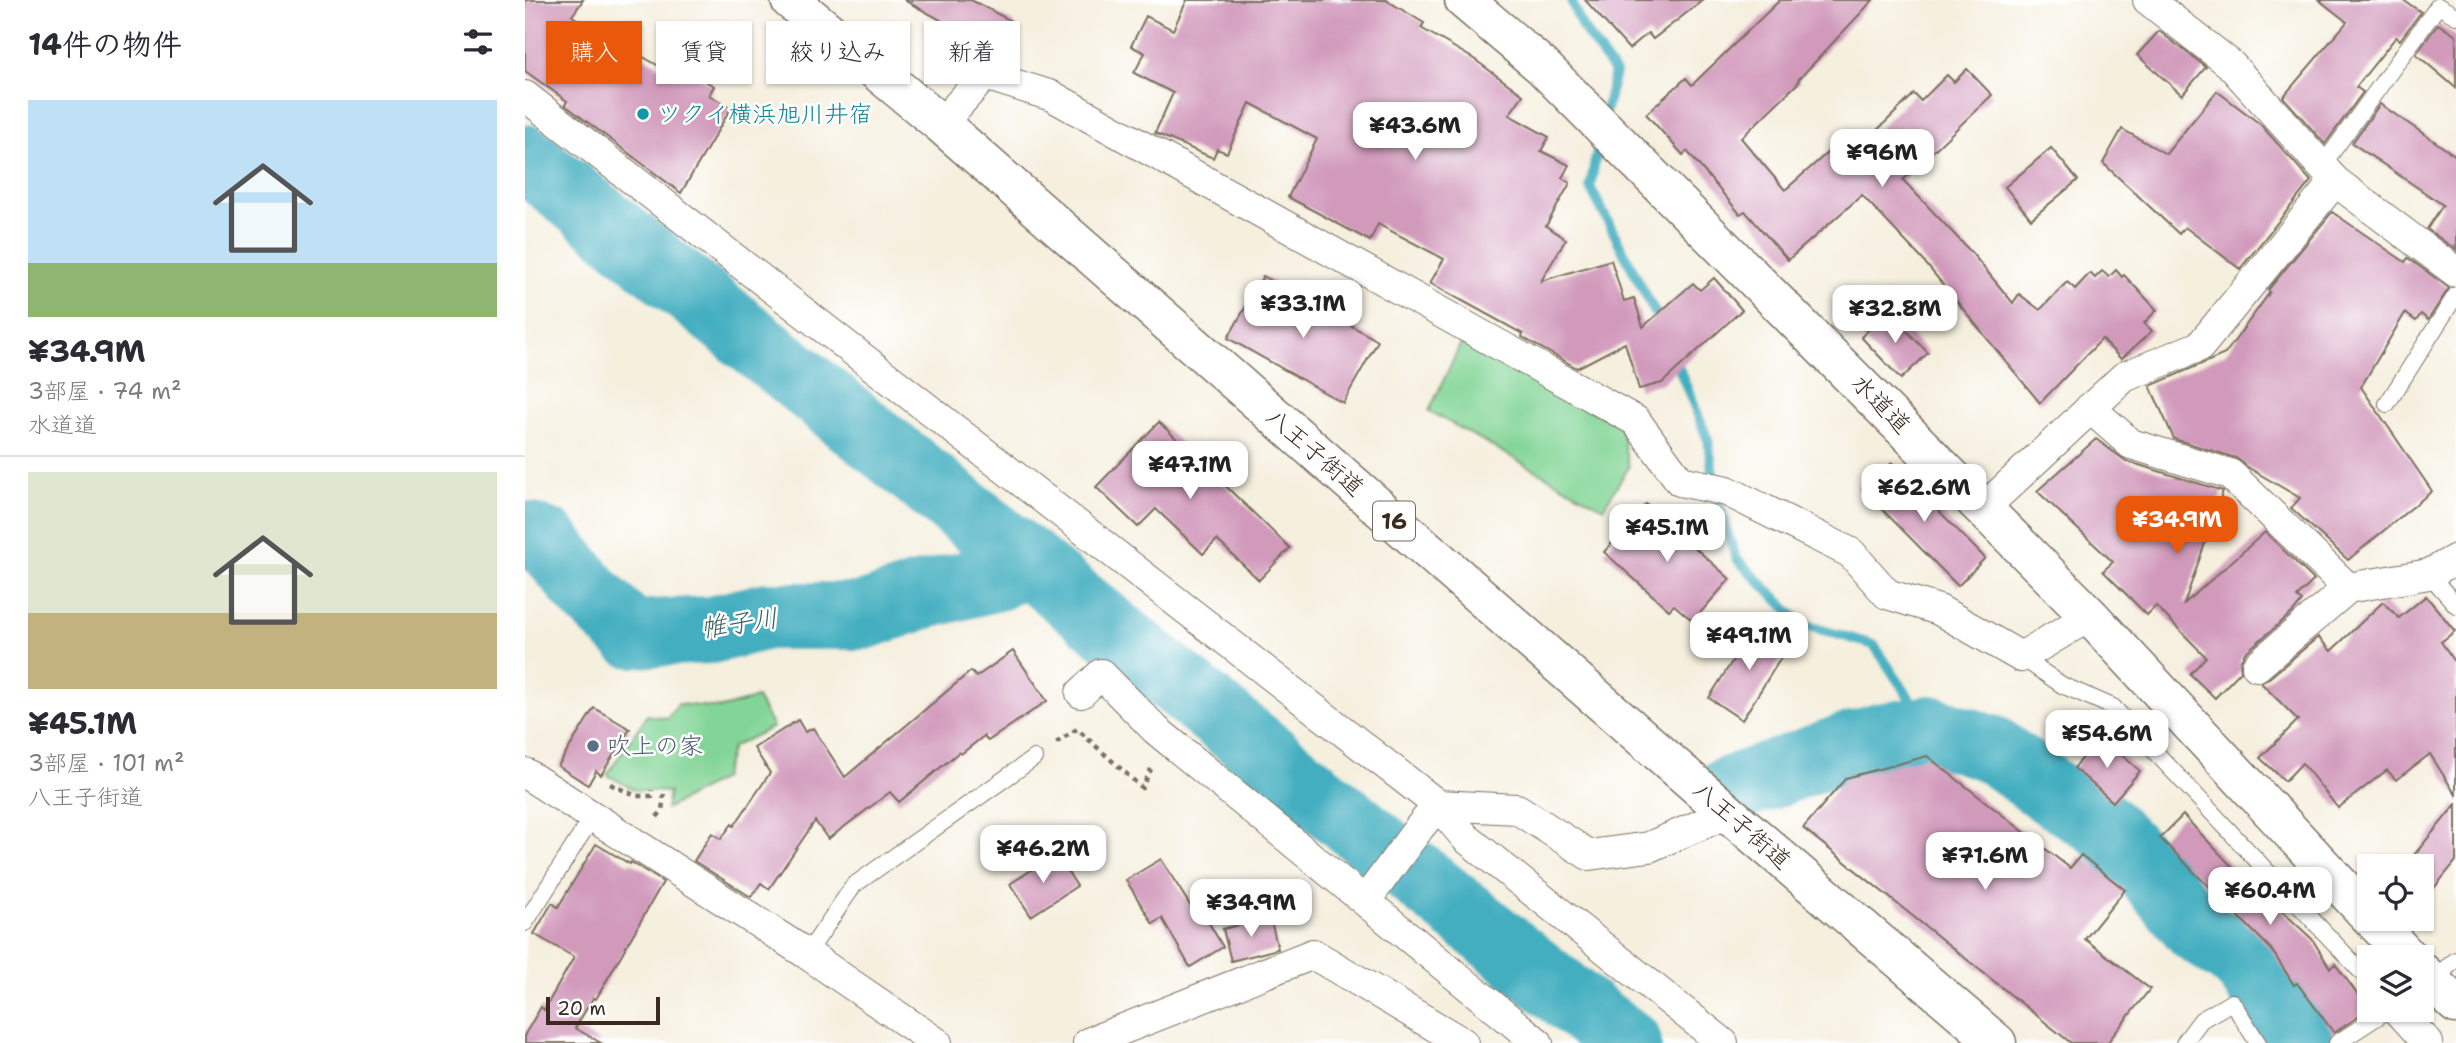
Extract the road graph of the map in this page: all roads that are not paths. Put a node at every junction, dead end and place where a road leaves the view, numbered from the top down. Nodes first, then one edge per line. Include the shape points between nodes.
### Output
1 (790, 0) edge
2 (1464, 0) edge
3 (2148, 0) edge
4 (2456, 16) edge
5 (525, 96) edge
6 (941, 124) junction
7 (2328, 174) junction
8 (2456, 272) edge
9 (2456, 295) edge
10 (2387, 404) dead end
11 (2089, 408) junction
12 (1984, 508) junction
13 (2456, 559) edge
14 (2429, 574) junction
15 (2348, 588) junction
16 (2456, 605) edge
17 (2090, 616) junction
18 (2021, 657) junction
19 (2257, 666) dead end
20 (1081, 693) dead end
21 (1034, 758) road end
22 (525, 773) edge
23 (1438, 805) junction
24 (1728, 813) junction
25 (593, 816) junction
26 (1370, 895) junction
27 (2357, 902) edge
28 (525, 923) edge
29 (2386, 931) edge
30 (2401, 945) edge
31 (807, 954) junction
32 (2357, 967) edge
33 (2369, 1022) edge
34 (2409, 1022) edge
35 (937, 1043) edge
36 (1088, 1043) edge
37 (1463, 1043) edge
38 (1538, 1043) edge
39 (1723, 1043) edge
40 (1997, 1043) edge
41 (2183, 1043) edge
42 (2258, 1043) edge
43 (2337, 1043) edge
44 (2428, 1043) edge

1 - 6 main road, 八王子街道 / 16
2 - 12 main road, 水道道 via 1542,66
3 - 7 street via 2230,64
4 - 7 lane via 2438,6
5 - 23 street
6 - 18 street via 985,75 1052,96 1636,421 1680,481 1727,491 1851,553 1887,594 1939,610
6 - 24 main road, 八王子街道 / 16
7 - 8 street
7 - 11 street via 2200,346 2124,377
9 - 10 lane
11 - 12 street
11 - 15 street via 2131,444 2229,474
12 - 17 main road, 水道道
13 - 14 street
14 - 15 street
14 - 16 lane
15 - 19 street
17 - 18 street
17 - 27 main road, 水道道
18 - 32 lane via 2062,685 2113,706
20 - 26 street via 1101,674 1157,730
21 - 31 lane via 854,885
22 - 25 street
23 - 24 street via 1517,808 1589,855 1649,847
23 - 26 street
23 - 39 street via 1466,838
24 - 40 main road, 八王子街道 / 16
25 - 28 lane
25 - 31 street
26 - 38 street
29 - 30 main road, 水道道
31 - 35 street
33 - 43 lane
34 - 44 street
36 - 37 street via 1313,954
41 - 42 lane via 2201,1020 2232,1002

